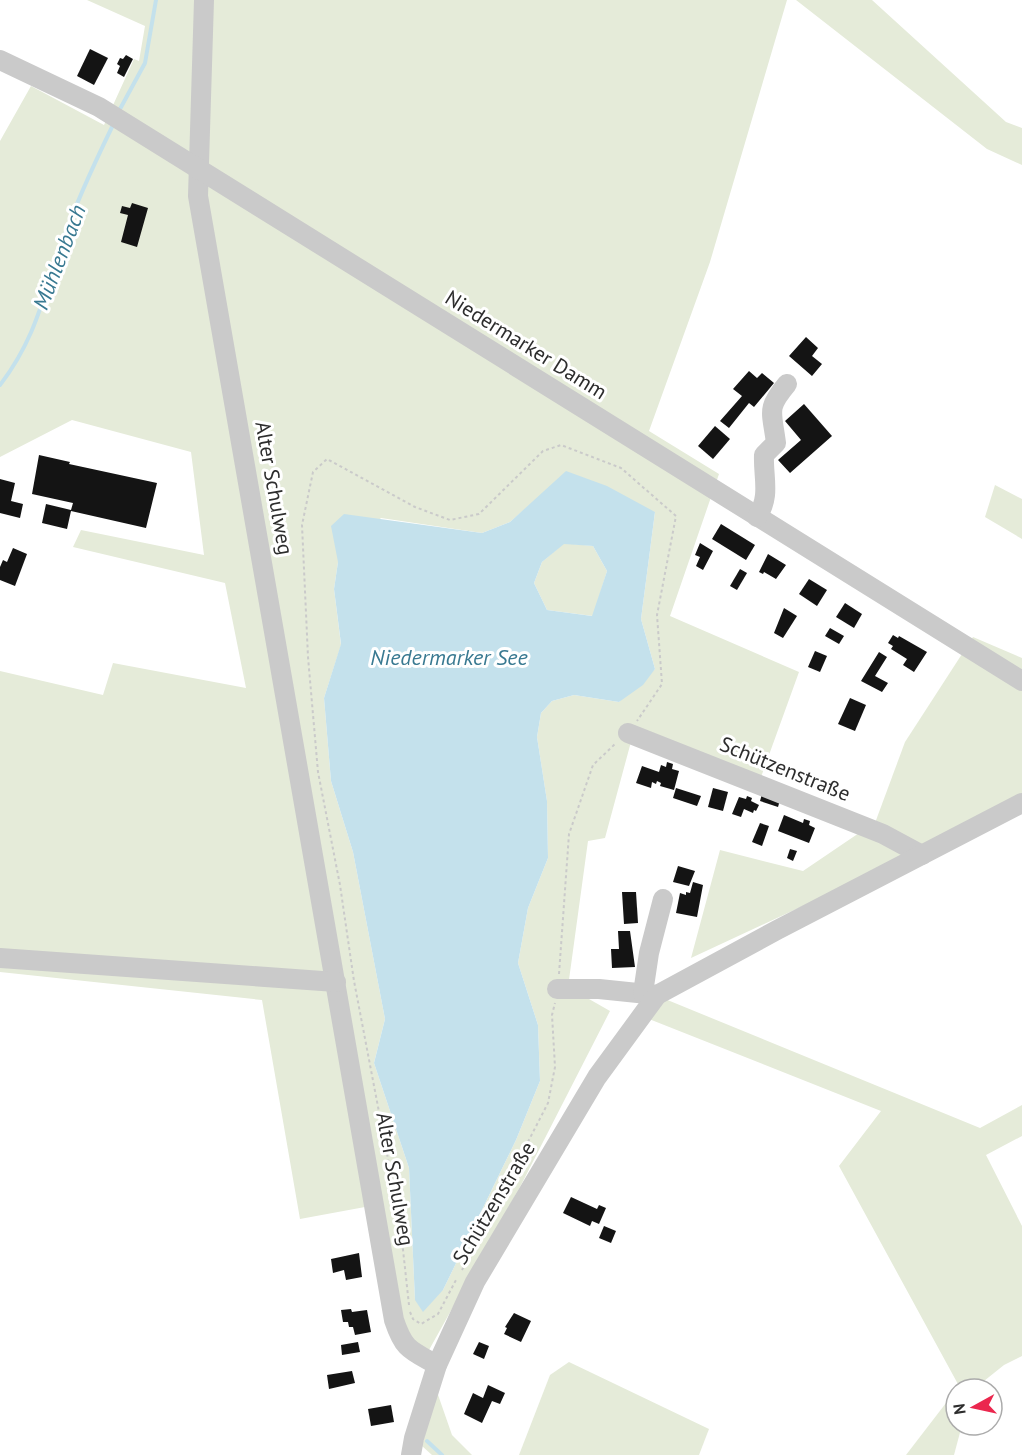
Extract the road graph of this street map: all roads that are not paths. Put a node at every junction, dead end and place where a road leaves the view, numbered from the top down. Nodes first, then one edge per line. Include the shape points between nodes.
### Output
1 (204, 0) edge
2 (0, 60) edge
3 (198, 169) junction
4 (787, 384) dead end
5 (758, 517) junction
6 (1022, 681) edge
7 (628, 733) road end
8 (1022, 803) edge
9 (922, 855) junction
10 (663, 899) dead end
11 (0, 958) edge
12 (336, 982) junction
13 (557, 989) road end
14 (650, 994) junction
15 (437, 1365) junction
16 (411, 1455) edge

1 - 3 street, Alter Schulweg
2 - 3 street, Niedermarker Damm via 99,107
3 - 5 street, Niedermarker Damm
3 - 12 street, Alter Schulweg via 198,196
4 - 5 street via 773,401 776,443 764,455 765,506
5 - 6 street, Niedermarker Damm
7 - 9 street, Schützenstraße via 883,834
8 - 9 street, Schützenstraße
9 - 14 street, Schützenstraße
10 - 14 street via 649,953
11 - 12 street
12 - 15 street, Alter Schulweg via 402,1314 401,1339 409,1350
13 - 14 street
14 - 15 street, Schützenstraße via 474,1282
15 - 16 street, Schützenstraße

